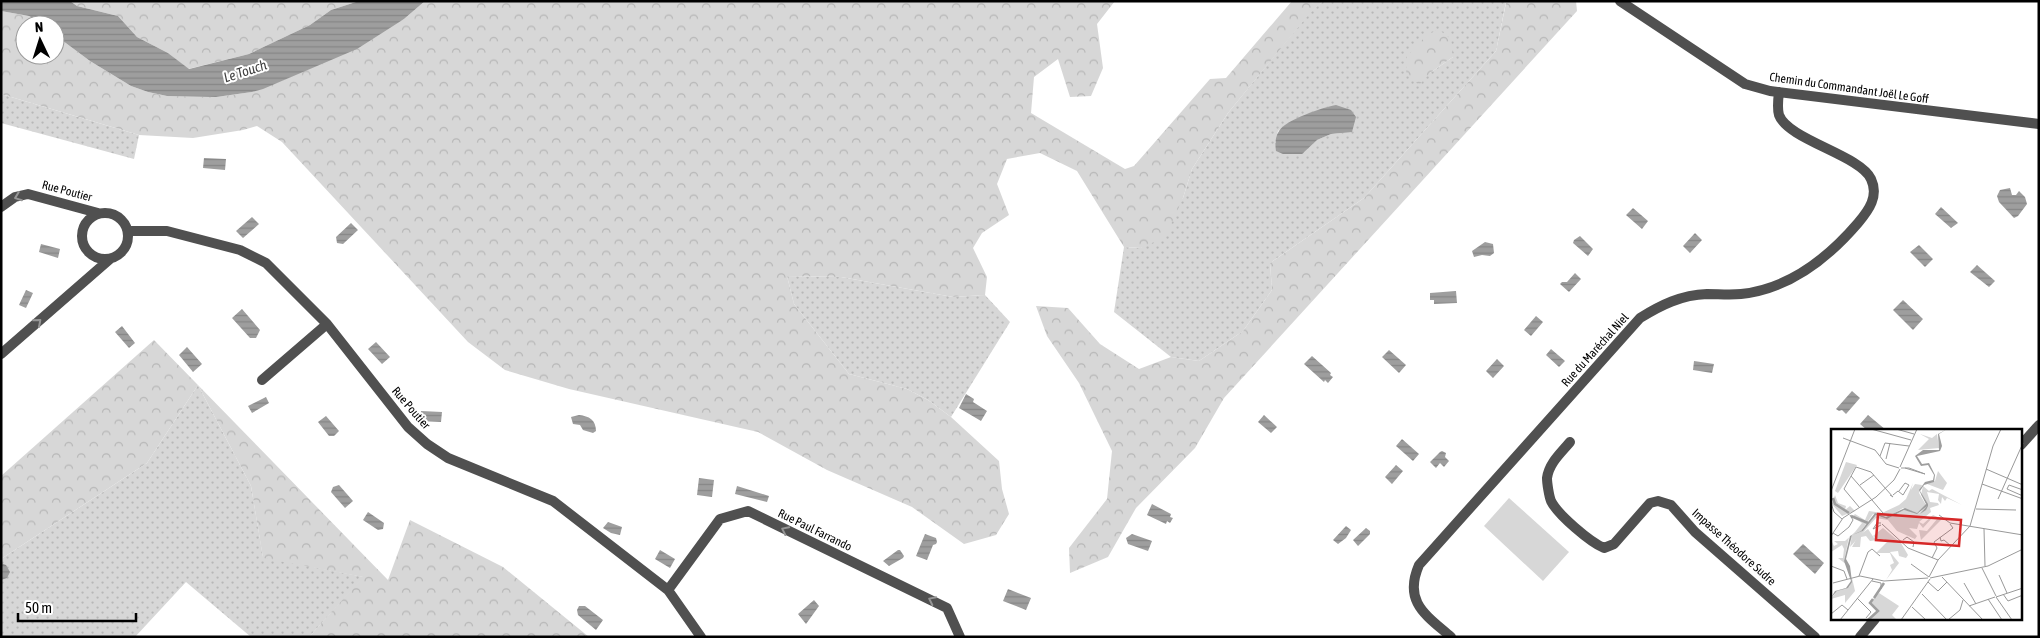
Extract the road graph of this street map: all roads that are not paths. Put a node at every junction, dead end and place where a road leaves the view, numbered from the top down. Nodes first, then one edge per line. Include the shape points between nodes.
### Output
1 (1620, 1) edge
2 (1778, 92) junction
3 (2039, 124) edge
4 (1, 207) edge
5 (98, 213) junction
6 (128, 231) junction
7 (110, 259) junction
8 (327, 324) junction
9 (1, 354) edge
10 (262, 380) dead end
11 (2039, 425) edge
12 (1570, 442) dead end
13 (2022, 444) edge
14 (668, 590) junction
15 (1874, 620) edge
16 (701, 637) edge
17 (960, 637) edge
18 (1451, 637) edge
19 (1815, 637) edge
20 (1860, 637) edge

1 - 2 street, Chemin du Commandant Joël Le Goff via 1745,84
2 - 3 street, Chemin du Commandant Joël Le Goff
2 - 18 street, Rue du Maréchal Niel via 1782,120 1830,152 1859,165 1870,178 1874,193 1872,203 1849,233 1822,259 1789,280 1742,294 1690,296 1657,307 1640,318 1420,566 1414,578 1415,599 1421,611
5 -> 4 street, Rue Poutier via 28,194 15,197
5 - 6 street, Rue Poutier via 111,213 122,220
5 - 7 street, Rue Poutier via 88,219 82,229 82,241 88,252 98,258
6 - 7 street via 127,243
6 - 8 street, Rue Poutier via 167,232 240,250 266,263
9 -> 7 street
8 - 10 street
8 - 14 street, Rue Poutier via 408,427 426,444 448,458 553,501
11 - 13 street
12 - 19 street, Impasse Théodore Sudre via 1549,471 1547,479 1552,501 1563,516 1595,544 1604,548 1614,544 1650,503 1658,501 1671,505 1695,532
14 - 16 street, Rue Poutier
17 -> 14 street, Rue Paul Farrando via 948,608 748,511 720,519
15 - 20 street

